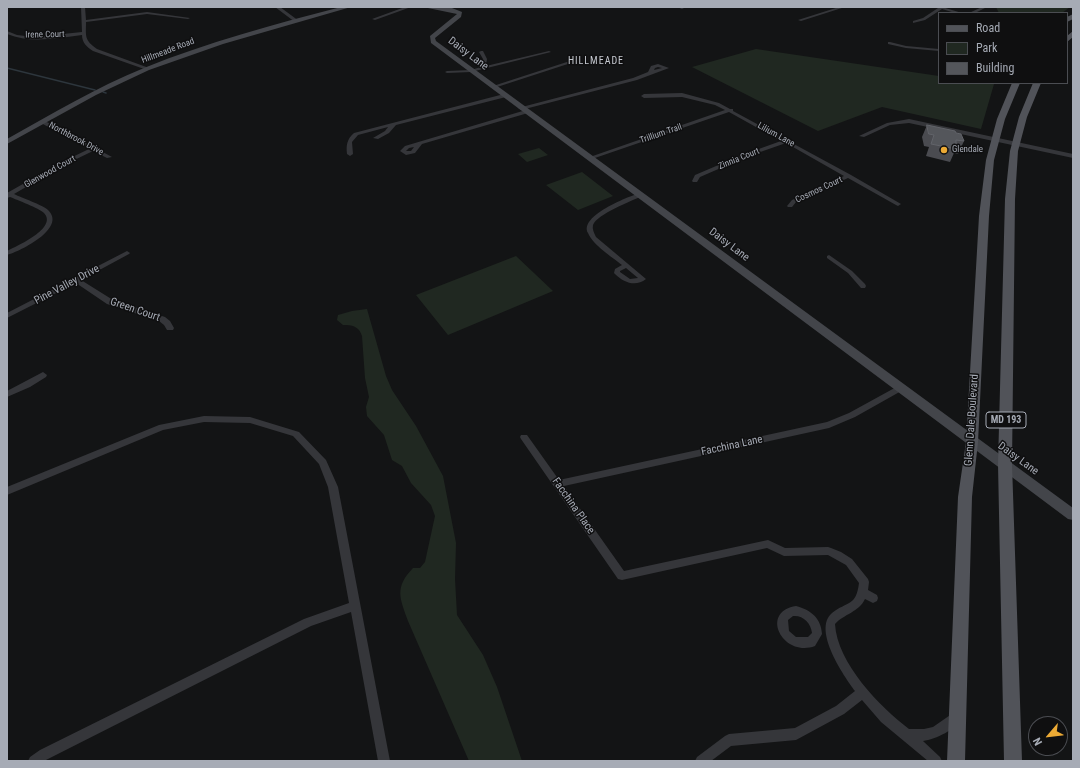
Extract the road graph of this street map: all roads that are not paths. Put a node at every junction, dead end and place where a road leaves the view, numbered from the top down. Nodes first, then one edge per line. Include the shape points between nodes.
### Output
1 (83, 7) edge
2 (277, 7) edge
3 (348, 7) edge
4 (426, 7) edge
5 (843, 7) edge
6 (407, 8) edge
7 (938, 8) edge
8 (983, 8) dead end
9 (956, 12) edge
10 (973, 12) edge
11 (400, 16) dead end
12 (188, 18) dead end
13 (374, 19) dead end
14 (800, 20) dead end
15 (84, 21) junction
16 (297, 21) junction
17 (915, 22) dead end
18 (7, 32) edge
19 (83, 33) junction
20 (890, 43) dead end
21 (938, 50) edge
22 (481, 52) dead end
23 (549, 52) dead end
24 (575, 61) dead end
25 (147, 68) junction
26 (483, 68) junction
27 (471, 70) junction
28 (448, 72) dead end
29 (650, 73) dead end
30 (1016, 84) edge
31 (1037, 84) edge
32 (492, 87) junction
33 (504, 96) junction
34 (644, 96) dead end
35 (524, 110) junction
36 (731, 110) junction
37 (43, 122) junction
38 (395, 124) junction
39 (378, 128) junction
40 (387, 132) junction
41 (862, 136) dead end
42 (376, 138) dead end
43 (786, 140) junction
44 (995, 140) junction
45 (7, 142) edge
46 (420, 143) dead end
47 (1016, 144) junction
48 (93, 149) junction
49 (350, 154) dead end
50 (1073, 156) edge
51 (109, 157) dead end
52 (590, 158) junction
53 (849, 176) junction
54 (695, 180) dead end
55 (8, 195) edge
56 (640, 195) junction
57 (898, 204) dead end
58 (790, 206) dead end
59 (7, 253) edge
60 (126, 253) dead end
61 (829, 256) dead end
62 (626, 266) dead end
63 (77, 280) junction
64 (863, 286) dead end
65 (7, 316) edge
66 (170, 328) dead end
67 (43, 375) dead end
68 (900, 388) junction
69 (7, 394) edge
70 (524, 437) dead end
71 (972, 442) junction
72 (1005, 464) junction
73 (557, 484) junction
74 (7, 491) edge
75 (1073, 515) edge
76 (863, 593) junction
77 (873, 598) dead end
78 (355, 606) junction
79 (817, 629) dead end
80 (829, 632) junction
81 (862, 693) junction
82 (958, 715) junction
83 (909, 735) junction
84 (34, 761) edge
85 (384, 761) edge
86 (701, 761) edge
87 (936, 761) edge
88 (956, 761) edge
89 (1013, 761) edge

1 - 15 street
2 - 16 street
3 - 16 street, Hillmeade Road
4 - 27 street, Daisy Lane via 460,13 432,39
5 - 14 street
6 - 11 street
6 - 13 street
7 - 9 street
7 - 17 street via 924,19
8 - 10 street
12 - 15 street via 147,13
15 - 19 street
16 - 25 street, Hillmeade Road via 218,42
18 - 19 street, Irene Court via 35,37
19 - 25 street via 84,42 94,50
20 - 21 street
22 - 26 street via 485,59
23 - 26 street
24 - 32 street
25 - 37 street, Hillmeade Road
26 - 27 street
27 - 28 street
27 - 32 street, Daisy Lane
29 - 35 street
30 - 44 main road, Glenn Dale Boulevard / MD 193
31 - 47 main road, MD 193 via 1023,116
32 - 33 street, Daisy Lane
33 - 35 street, Daisy Lane
33 - 38 street
34 - 36 street, Lilium Lane via 682,95 702,99
35 - 46 street
35 - 52 street, Daisy Lane
36 - 43 street, Lilium Lane
36 - 52 street, Trillium Trail
37 - 45 street, Hillmeade Road
37 - 48 street, Northbrook Drive
38 - 39 street
38 - 40 street
39 - 40 street via 380,132
39 - 49 street via 350,138
40 - 42 street
41 - 44 street via 903,121
43 - 53 street, Lilium Lane
43 - 54 street, Zinnia Court via 698,176
44 - 47 street
44 - 71 main road, Glenn Dale Boulevard / MD 193 via 990,160 984,216
47 - 50 street
47 - 72 main road, MD 193 via 1011,173 1009,214
48 - 51 street, Northbrook Drive
48 - 55 street, Glenwood Court
52 - 56 street, Daisy Lane
53 - 57 street, Lilium Lane
53 - 58 street, Cosmos Court via 794,201
55 - 59 street via 45,210 49,218 47,227 41,234
56 - 62 street via 599,215 589,227 594,238
56 - 68 street, Daisy Lane
60 - 63 street, Pine Valley Drive
61 - 64 street
63 - 65 street, Pine Valley Drive
63 - 66 street, Green Court via 110,302 162,319
67 - 69 street
68 - 71 street, Daisy Lane
68 - 73 street, Facchina Lane via 829,425
70 - 73 street, Facchina Place
71 - 72 street, Daisy Lane
71 - 82 main road, Glenn Dale Boulevard / MD 193 via 965,497
72 - 75 street, Daisy Lane
72 - 89 main road, MD 193
73 - 76 street, Facchina Place via 622,576 768,544 784,552 828,551 838,555 849,562 864,582
74 - 78 street via 162,427 204,419 250,420 296,434 323,462 333,487
76 - 77 street
76 - 80 street via 859,602 835,617
78 - 84 street via 308,622 69,741
78 - 85 street
79 - 80 street
80 - 81 street via 838,655
81 - 83 street via 878,712
81 - 86 street via 840,710 796,734 729,740
82 - 83 street via 936,733 926,736
82 - 88 main road, Glenn Dale Boulevard / MD 193
83 - 87 street

